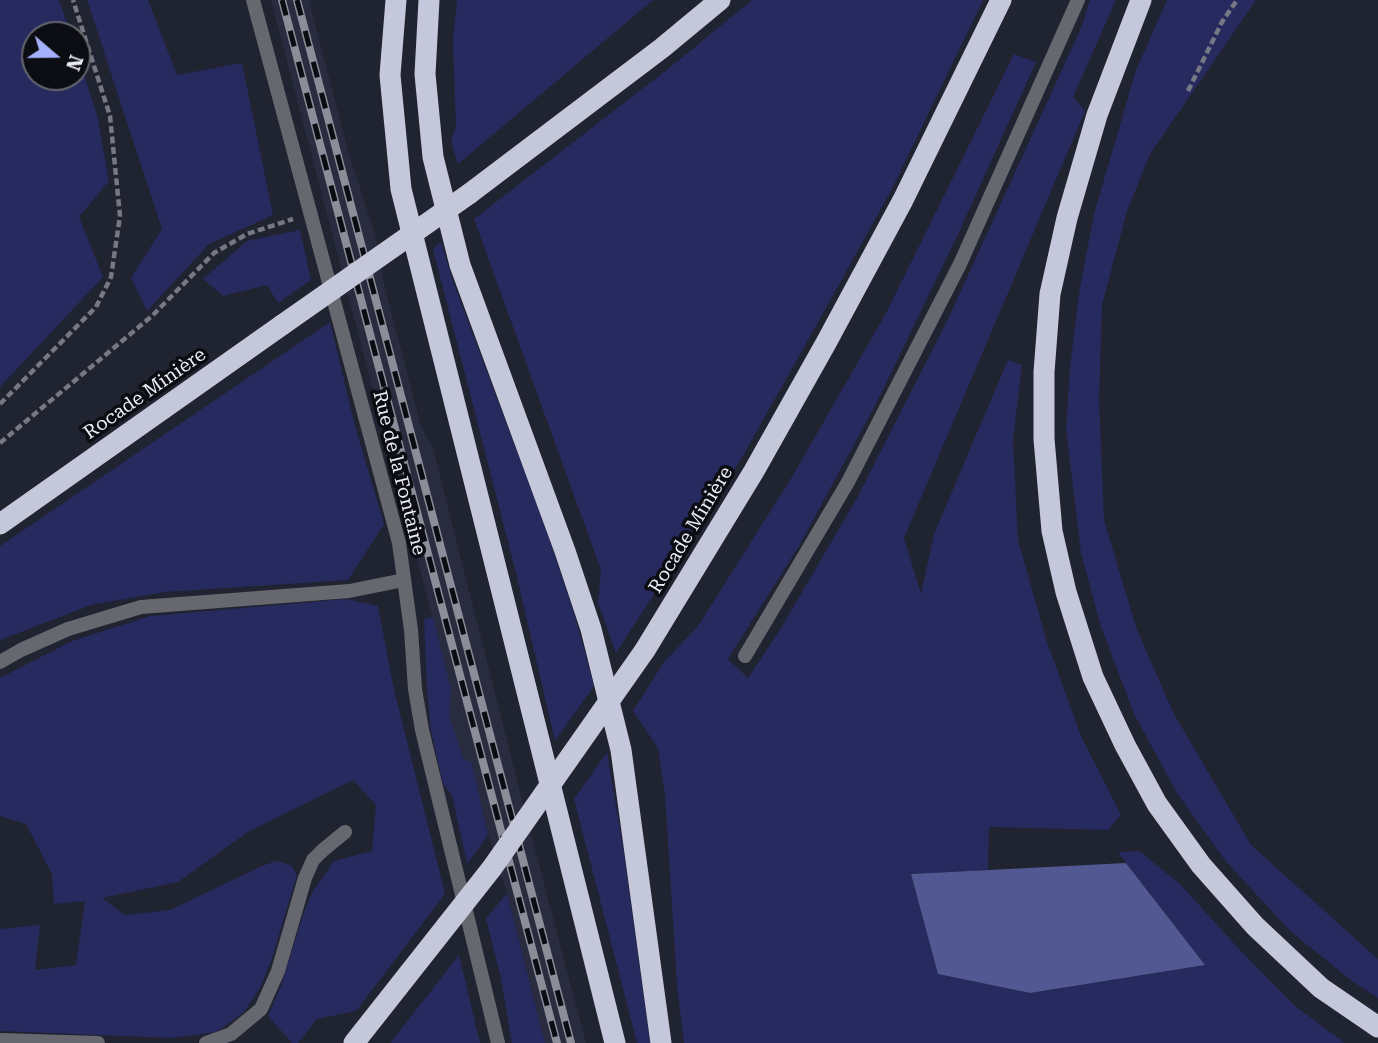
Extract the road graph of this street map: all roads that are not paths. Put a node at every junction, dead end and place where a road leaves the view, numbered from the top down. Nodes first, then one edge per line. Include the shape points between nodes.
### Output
1 (253, 0) edge
2 (396, 0) edge
3 (429, 0) edge
4 (720, 0) edge
5 (1001, 0) edge
6 (1078, 0) edge
7 (1141, 0) edge
8 (0, 524) edge
9 (404, 580) junction
10 (745, 656) dead end
11 (0, 662) edge
12 (345, 832) dead end
13 (1378, 1027) edge
14 (0, 1040) edge
15 (98, 1043) edge
16 (206, 1043) edge
17 (354, 1043) edge
18 (498, 1043) edge
19 (615, 1043) edge
20 (661, 1043) edge

1 - 9 lane, Rue de la Fontaine via 399,543
2 - 19 highway via 390,75 401,188
3 - 20 highway via 425,74 433,157 460,265 591,629 621,750
4 - 8 highway, Rocade Minière, bridge via 469,194
5 - 17 highway, Rocade Minière, bridge via 903,200 826,343 645,650 492,868
6 - 10 lane via 960,264 848,482
7 - 13 highway via 1097,115 1050,294 1044,439 1052,531 1066,592 1093,677 1157,804 1201,865 1255,926 1321,988
9 - 11 lane via 349,591 141,607 68,629
9 - 18 lane, Rue de la Fontaine via 422,730
12 - 16 lane via 318,855 305,878 278,971 261,1009 231,1034
14 - 15 lane

